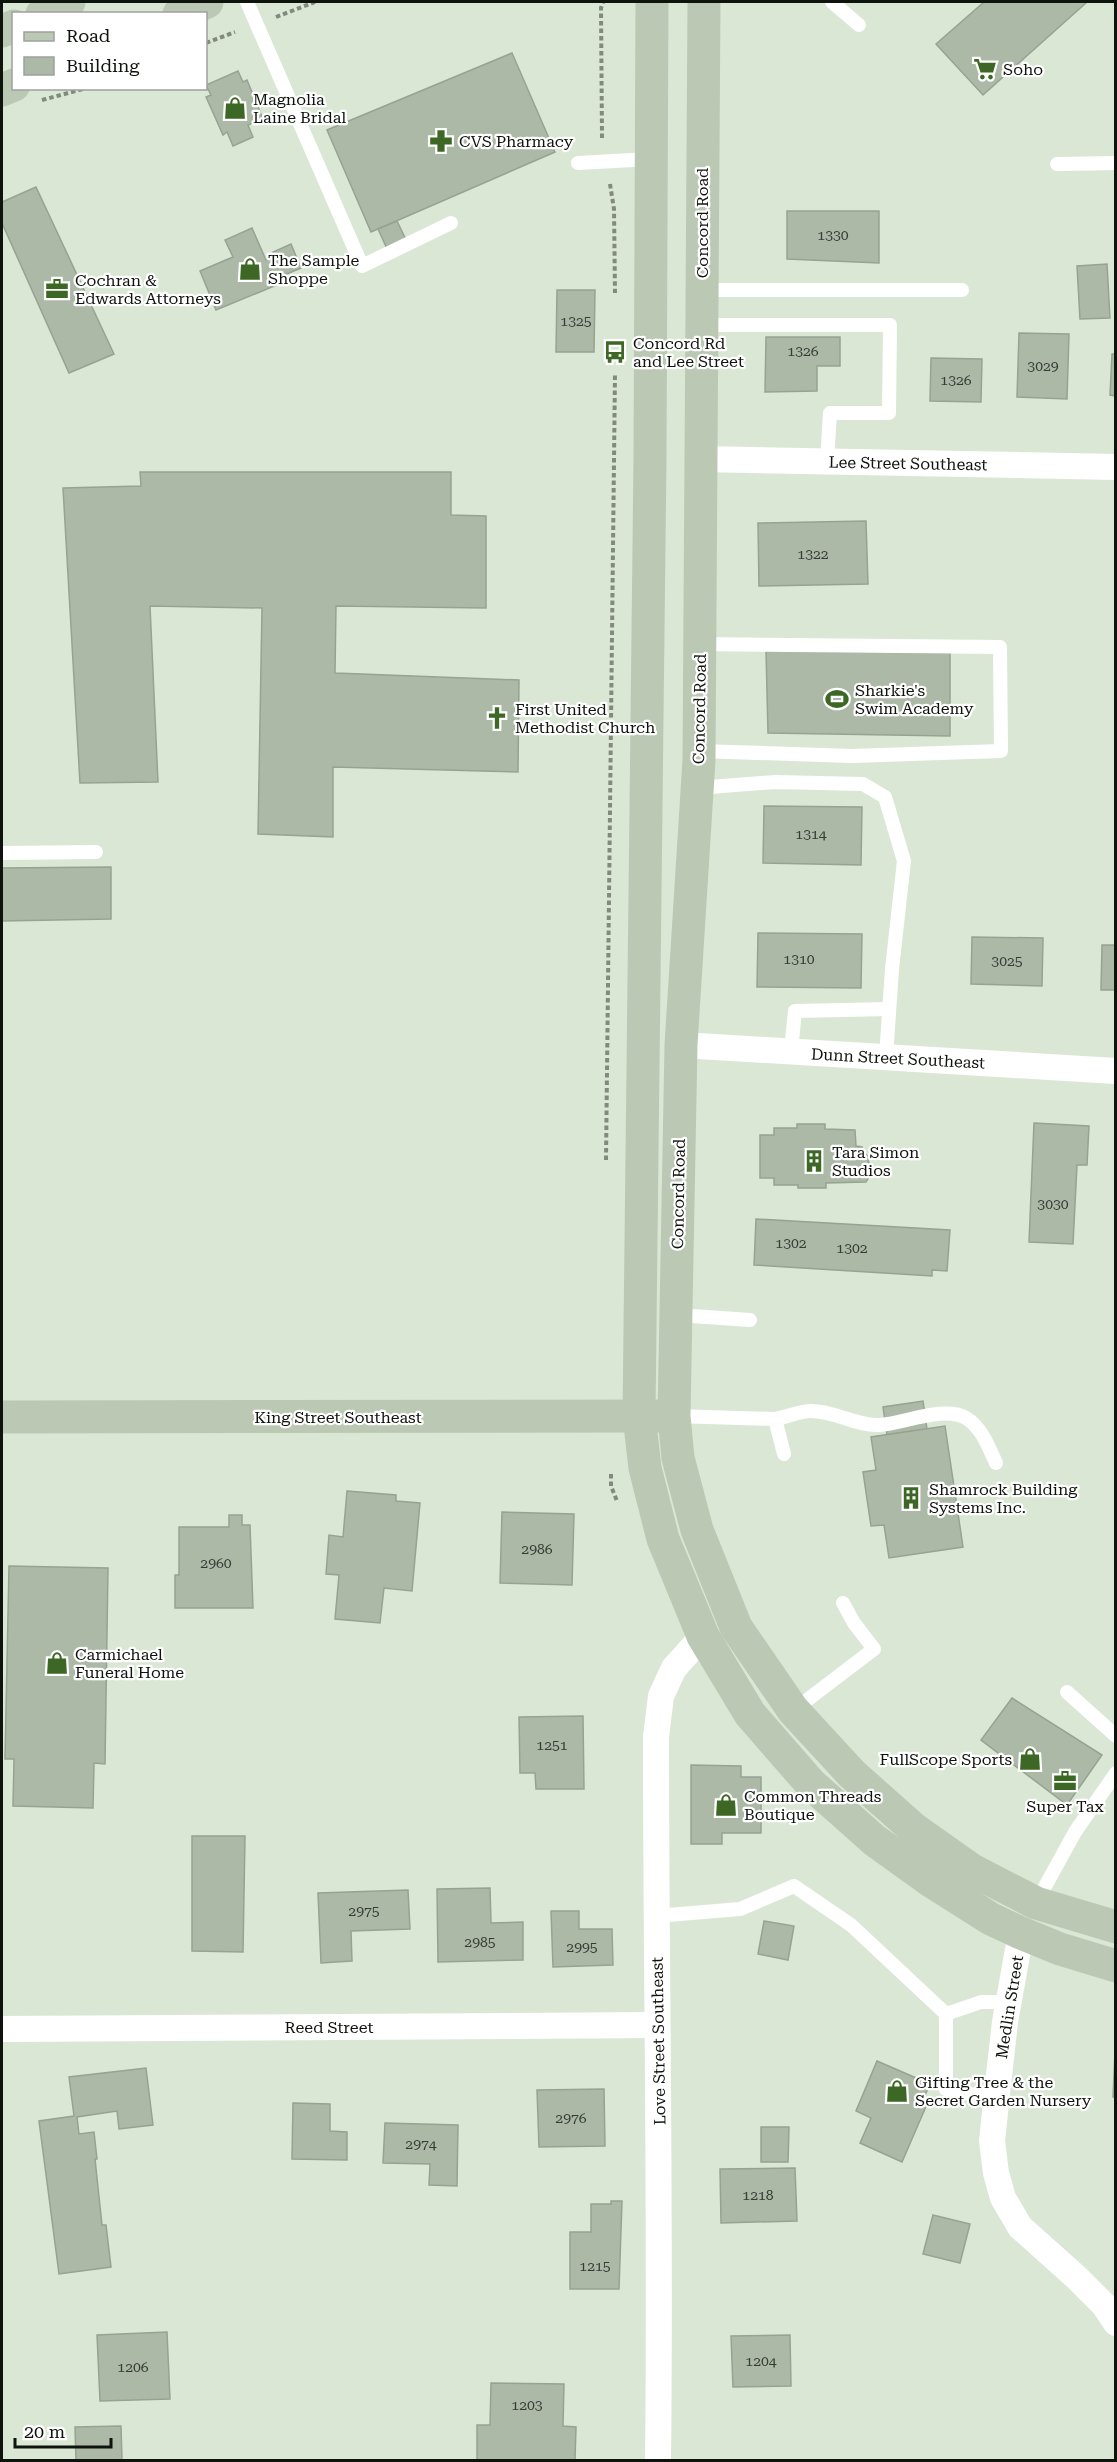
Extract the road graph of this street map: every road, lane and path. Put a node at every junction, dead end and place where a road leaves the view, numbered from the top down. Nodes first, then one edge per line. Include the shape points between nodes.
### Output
1 (69, 2) edge
2 (207, 2) edge
3 (247, 2) edge
4 (652, 2) edge
5 (704, 2) edge
6 (832, 2) edge
7 (46, 12) edge
8 (184, 12) edge
9 (859, 25) dead end
10 (651, 159) junction
11 (578, 163) dead end
12 (1116, 163) edge
13 (1057, 164) dead end
14 (451, 223) dead end
15 (702, 290) junction
16 (962, 290) dead end
17 (702, 325) junction
18 (701, 459) junction
19 (827, 461) junction
20 (1116, 467) edge
21 (699, 644) junction
22 (699, 751) junction
23 (697, 788) junction
24 (96, 852) dead end
25 (2, 853) edge
26 (889, 1009) junction
27 (681, 1045) junction
28 (791, 1051) junction
29 (886, 1057) junction
30 (1116, 1071) edge
31 (676, 1315) junction
32 (750, 1320) dead end
33 (639, 1416) junction
34 (674, 1416) junction
35 (2, 1417) edge
36 (775, 1419) junction
37 (784, 1454) dead end
38 (996, 1463) dead end
39 (843, 1603) dead end
40 (703, 1636) junction
41 (1067, 1692) dead end
42 (793, 1710) junction
43 (1116, 1736) edge
44 (1116, 1773) edge
45 (1036, 1903) junction
46 (656, 1916) junction
47 (1116, 1928) edge
48 (1021, 1933) junction
49 (1116, 1966) edge
50 (1008, 2002) junction
51 (946, 2014) junction
52 (657, 2025) junction
53 (2, 2029) edge
54 (996, 2099) junction
55 (1116, 2322) edge
56 (658, 2460) edge

1 - 7 main road
2 - 8 main road
3 - 14 lane via 362,266
4 - 10 main road
5 - 15 main road, Concord Road
6 - 9 lane
10 - 11 lane
10 - 33 main road
12 - 13 lane
15 - 16 lane
15 - 17 main road, Concord Road
17 - 18 main road, Concord Road
17 - 19 lane via 890,325 890,413 830,413
18 - 19 street, Lee Street Southeast
18 - 21 main road, Concord Road
19 - 20 street, Lee Street Southeast
21 - 22 main road, Concord Road
21 - 22 lane via 1000,647 1002,751 852,756
22 - 23 main road, Concord Road
23 - 26 lane via 775,782 863,784 885,797 904,861
23 - 27 main road, Concord Road
24 - 25 lane
26 - 28 lane via 795,1011
26 - 29 lane
27 - 28 street, Dunn Street Southeast
27 - 31 main road, Concord Road
28 - 29 street, Dunn Street Southeast
29 - 30 street, Dunn Street Southeast
31 - 32 lane
31 - 34 main road, Concord Road
33 - 34 main road, King Street Southeast
33 - 35 main road, King Street Southeast
33 - 40 main road via 645,1468 663,1539
34 - 36 lane
34 - 42 main road, Concord Road via 678,1458 697,1530 727,1605 736,1627
36 - 37 lane
36 - 38 lane via 810,1411 879,1425 942,1414 964,1417 980,1430
39 - 42 lane via 874,1649
40 - 46 street, Love Street Southeast via 674,1668 661,1696 656,1737
40 - 48 main road via 750,1714 811,1784 874,1840 931,1881
41 - 43 lane
42 - 45 main road, Concord Road via 852,1774 914,1829 972,1870
44 - 45 lane via 1075,1832
45 - 47 main road, Concord Road
46 - 51 lane via 740,1909 794,1886 851,1925
46 - 52 street, Love Street Southeast
48 - 49 main road
48 - 50 street, Medlin Street
50 - 51 lane via 981,2002
50 - 54 street, Medlin Street
51 - 54 lane via 946,2089
52 - 53 street, Reed Street
52 - 56 street, Love Street Southeast
54 - 55 street, Medlin Street via 992,2141 1003,2198 1020,2228 1076,2277

